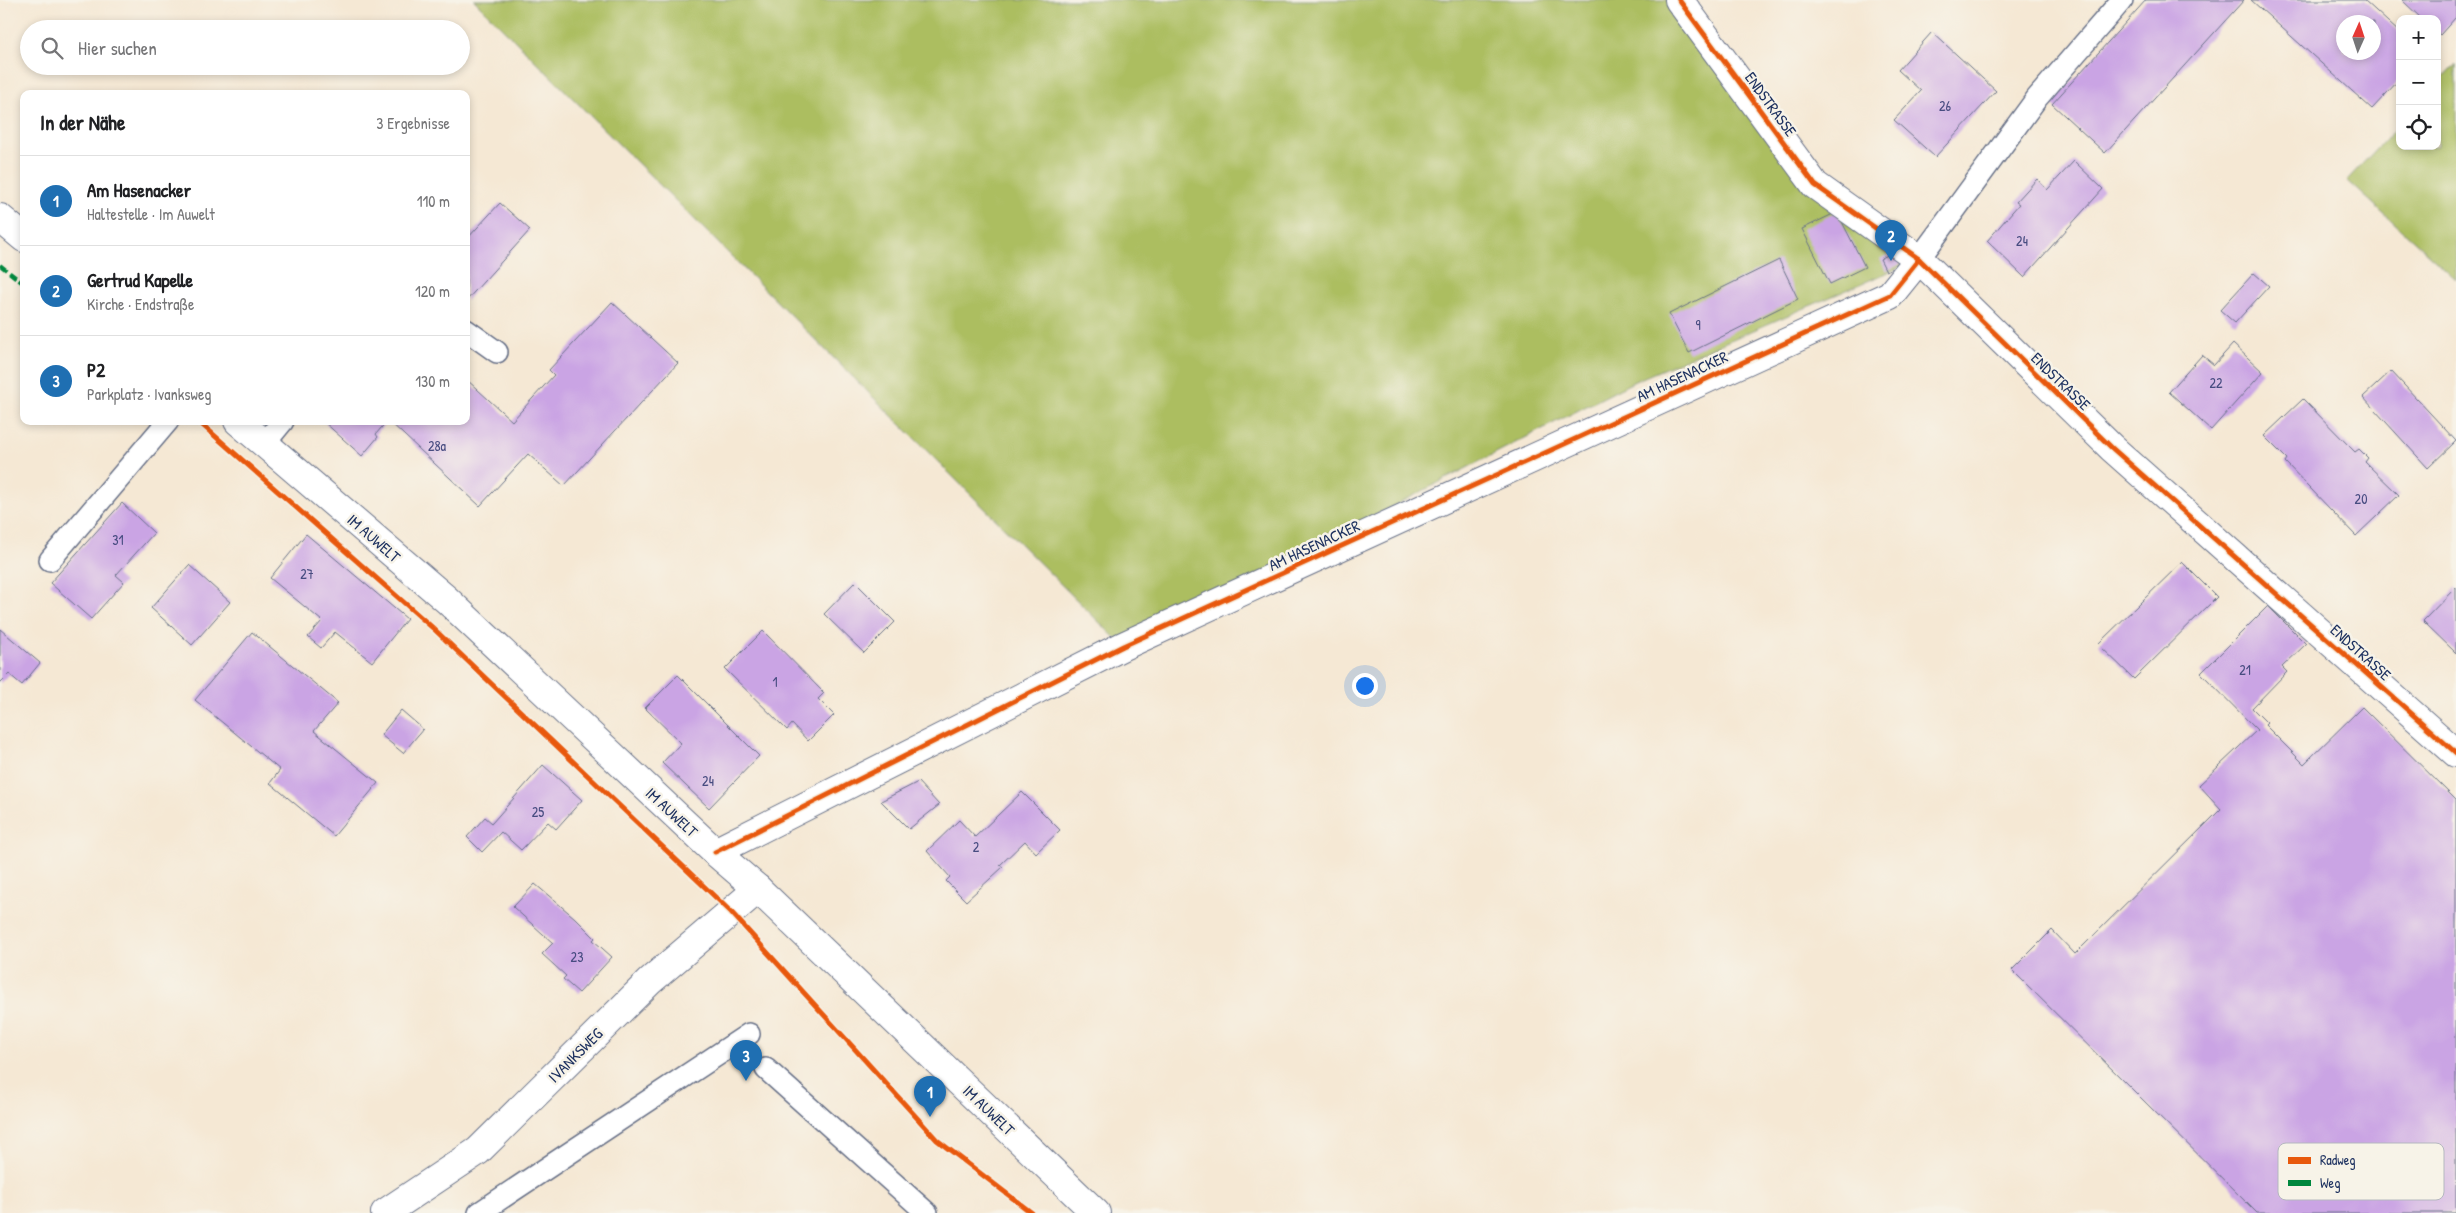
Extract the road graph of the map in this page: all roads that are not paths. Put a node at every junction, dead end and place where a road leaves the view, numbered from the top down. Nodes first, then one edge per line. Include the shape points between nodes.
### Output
1 (1680, 0) edge
2 (2122, 0) edge
3 (0, 218) edge
4 (20, 235) edge
5 (1919, 260) junction
6 (470, 333) edge
7 (497, 352) dead end
8 (165, 425) edge
9 (243, 425) edge
10 (280, 425) edge
11 (264, 444) junction
12 (50, 560) dead end
13 (2456, 753) edge
14 (714, 852) junction
15 (758, 889) junction
16 (749, 1034) dead end
17 (766, 1068) dead end
18 (385, 1213) edge
19 (479, 1213) edge
20 (927, 1213) edge
21 (1096, 1213) edge

1 - 5 street, ENDSTRASSE via 1815,185
2 - 5 lane via 2038,98
3 - 4 street
5 - 13 street, ENDSTRASSE via 2112,448
5 - 14 street, AM HASENACKER via 1890,295 1123,646
6 - 7 lane
8 - 12 lane
9 - 11 street, IM AUWELT
10 - 11 lane
11 - 14 street, IM AUWELT via 448,600
14 - 15 street, IM AUWELT
15 - 18 street, IVANKSWEG via 650,981 478,1151
15 - 21 street, IM AUWELT
16 - 19 lane
17 - 20 lane

